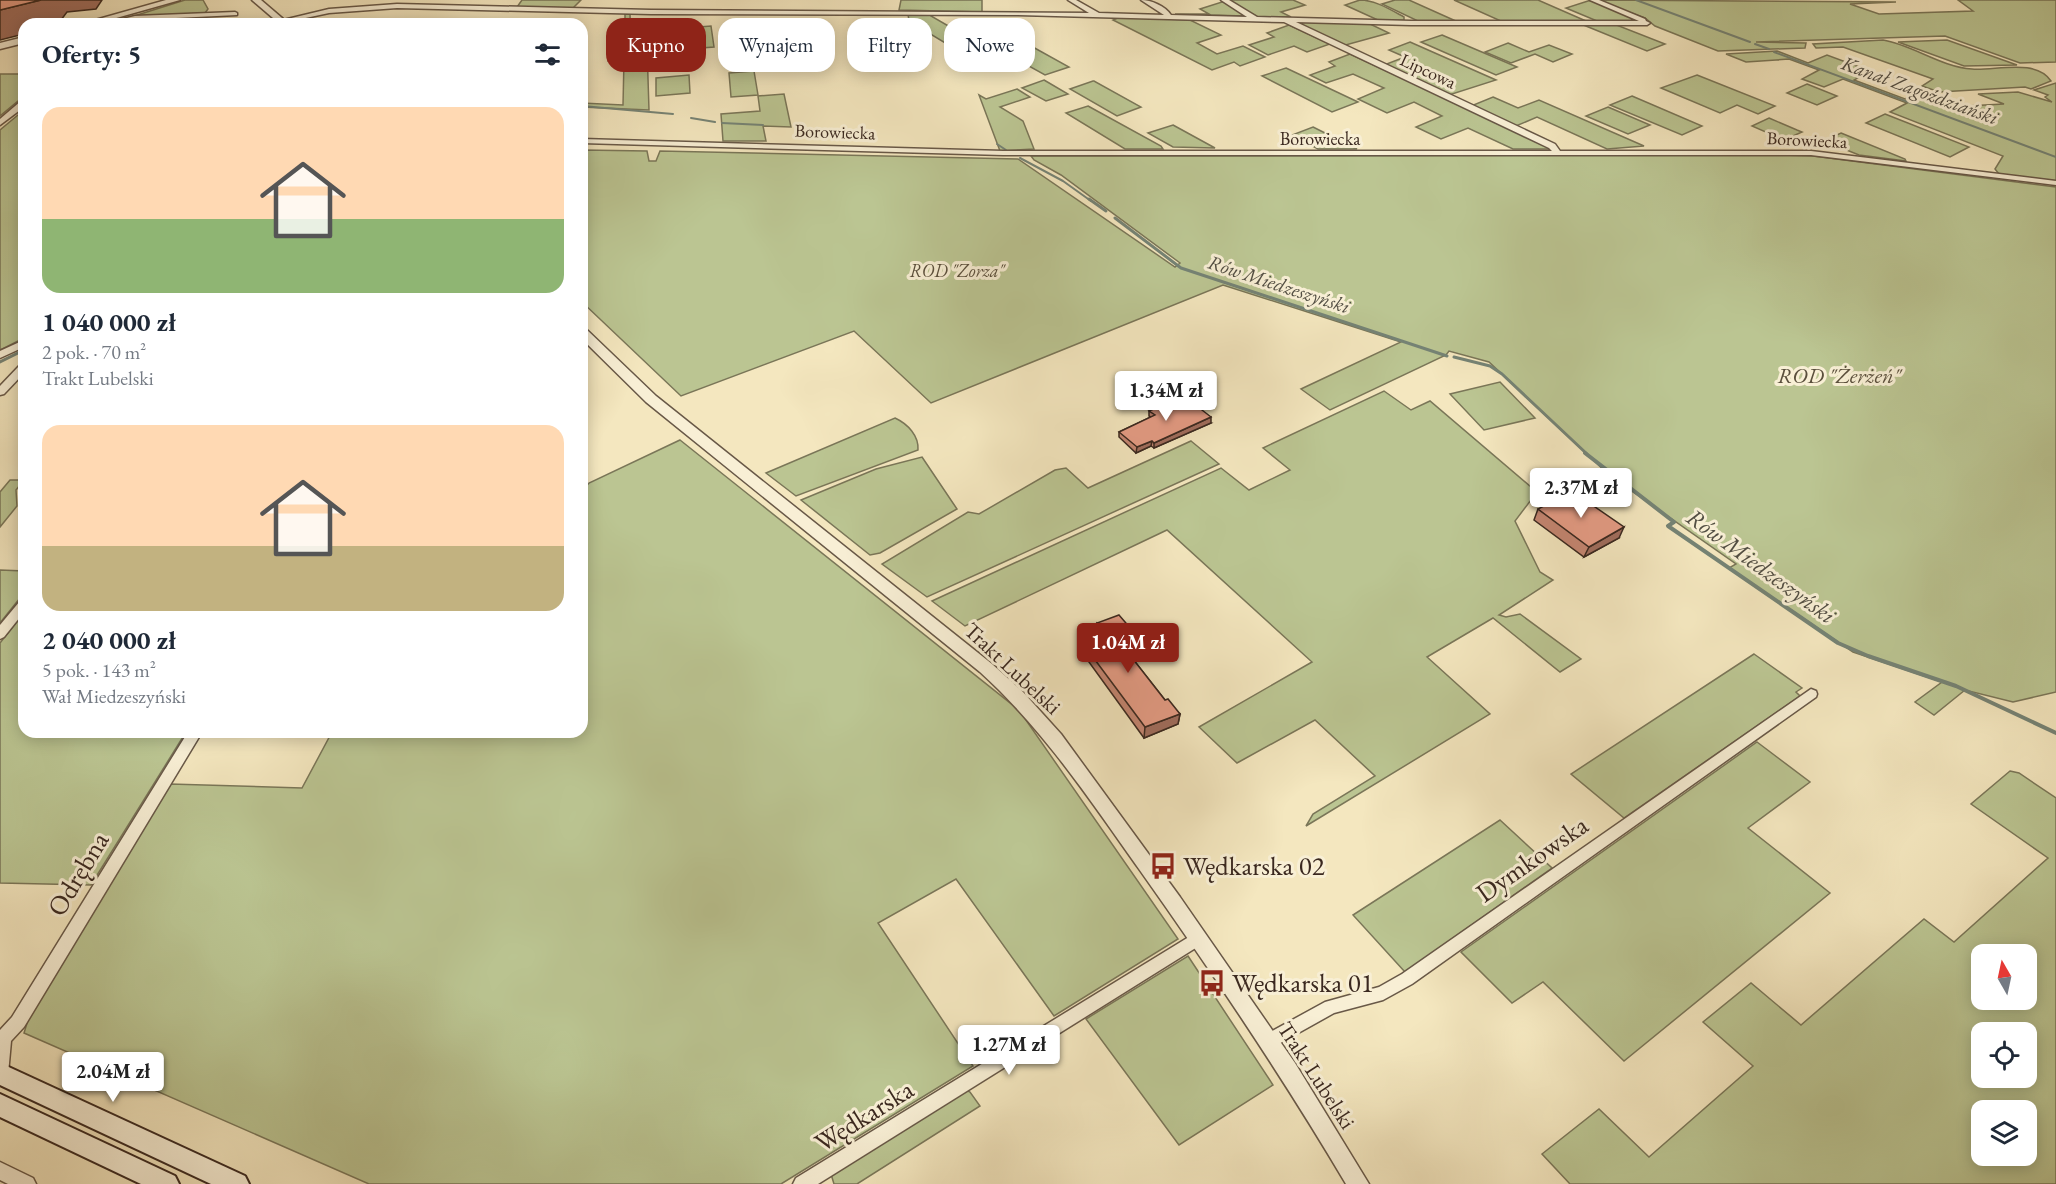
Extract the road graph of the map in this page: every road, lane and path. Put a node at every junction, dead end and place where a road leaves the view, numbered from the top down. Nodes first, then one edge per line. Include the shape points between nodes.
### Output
1 (176, 0) edge
2 (256, 0) edge
3 (586, 0) edge
4 (1071, 0) edge
5 (1144, 0) edge
6 (1224, 0) edge
7 (1593, 0) edge
8 (580, 10) junction
9 (235, 14) dead end
10 (1097, 15) junction
11 (1169, 17) junction
12 (108, 18) edge
13 (135, 18) edge
14 (277, 18) edge
15 (302, 18) edge
16 (1254, 18) junction
17 (1285, 18) junction
18 (18, 42) edge
19 (0, 46) edge
20 (18, 108) edge
21 (0, 123) edge
22 (588, 141) edge
23 (1558, 153) junction
24 (2056, 183) edge
25 (588, 338) edge
26 (18, 346) edge
27 (0, 355) edge
28 (18, 373) edge
29 (0, 392) edge
30 (18, 612) edge
31 (0, 634) edge
32 (1811, 694) dead end
33 (191, 738) edge
34 (1197, 939) junction
35 (1, 1041) edge
36 (1269, 1041) junction
37 (0, 1074) edge
38 (0, 1106) edge
39 (0, 1171) edge
40 (27, 1184) edge
41 (167, 1184) edge
42 (237, 1184) edge
43 (802, 1184) edge
44 (1358, 1184) edge

1 - 12 street
2 - 14 street
3 - 8 street
4 - 10 street
5 - 11 street
6 - 16 street
7 - 17 street via 1647,23 1411,23
8 - 10 street
8 - 15 street via 385,6 329,11
9 - 13 street
10 - 11 street
11 - 16 street
16 - 17 street
17 - 23 street, Lipcowa via 1552,146
18 - 19 street
20 - 21 street
22 - 23 street, Borowiecka via 1003,153
23 - 24 street, Borowiecka via 1811,153
25 - 34 street, Trakt Lubelski via 658,405 1017,696 1055,739
26 - 27 street
28 - 29 street
30 - 31 street
32 - 36 street, Dymkowska via 1407,979 1383,993 1331,1007
33 - 35 street, Odrębna via 18,1022
34 - 36 street, Trakt Lubelski
34 - 43 street, Wędkarska
35 - 37 street, Odrębna
36 - 44 street, Trakt Lubelski
37 - 42 main road
38 - 41 main road
39 - 40 street

